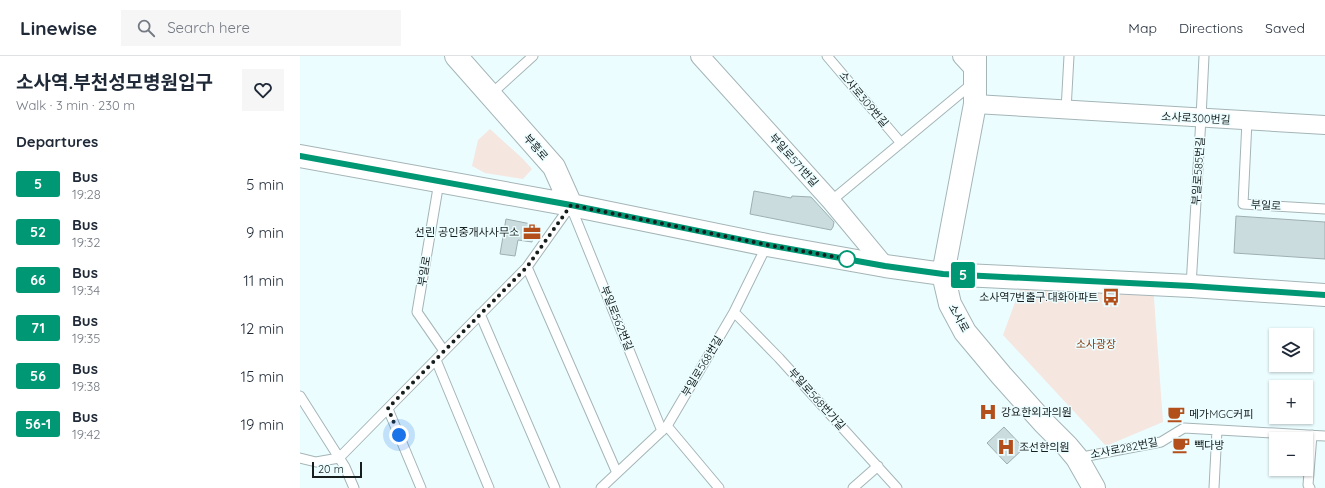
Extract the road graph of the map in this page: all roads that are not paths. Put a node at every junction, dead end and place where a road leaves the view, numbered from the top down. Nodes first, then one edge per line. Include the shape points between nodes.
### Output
1 (456, 56) edge
2 (533, 56) edge
3 (700, 56) edge
4 (827, 56) edge
5 (1069, 56) edge
6 (1204, 56) edge
7 (971, 66) edge
8 (490, 95) junction
9 (975, 104) junction
10 (1066, 110) junction
11 (1201, 118) junction
12 (1247, 121) junction
13 (1325, 125) edge
14 (901, 143) junction
15 (300, 156) edge
16 (439, 182) junction
17 (831, 201) junction
18 (571, 205) junction
19 (1325, 209) edge
20 (768, 245) junction
21 (885, 266) junction
22 (527, 267) junction
23 (943, 274) junction
24 (1191, 286) junction
25 (1325, 295) edge
26 (734, 312) junction
27 (480, 314) junction
28 (444, 351) junction
29 (436, 360) junction
30 (300, 396) edge
31 (388, 408) junction
32 (665, 428) junction
33 (1217, 430) junction
34 (1269, 433) edge
35 (1313, 435) edge
36 (1325, 436) edge
37 (300, 458) edge
38 (339, 458) junction
39 (1076, 458) junction
40 (878, 466) junction
41 (617, 473) junction
42 (1309, 476) edge
43 (354, 488) edge
44 (421, 488) edge
45 (489, 488) edge
46 (555, 488) edge
47 (601, 488) edge
48 (719, 488) edge
49 (853, 488) edge
50 (897, 488) edge
51 (1094, 488) edge
52 (1214, 488) edge
53 (1310, 488) edge

1 - 8 street, 부흥로
2 - 8 lane
3 - 17 street, 부일로571번길
4 - 14 lane, 소사로309번길
5 - 10 lane
6 - 11 lane, 부일로585번길
7 - 9 street, 소사로
7 - 14 lane, 소사로
8 - 18 street, 부흥로 via 554,167
9 - 10 street, 소사로300번길
9 - 23 street, 소사로
10 - 11 street, 소사로300번길
11 - 12 street, 소사로300번길
11 - 24 lane, 부일로585번길
12 - 13 street, 소사로300번길
12 - 19 lane, 부일로 via 1242,204
14 - 17 lane, 소사로
15 - 16 street
16 - 18 street
16 - 28 lane, 부일로 via 417,312
17 - 21 street, 부일로571번길
18 - 20 street
18 - 22 lane
18 - 32 lane, 부일로562번길
20 - 21 street
20 - 26 lane, 부일로568번길
21 - 23 street
22 - 27 lane
22 - 41 lane
23 - 24 street
23 - 39 street, 소사로 via 950,304 965,332
24 - 25 street
26 - 32 lane, 부일로568번길
26 - 40 lane, 부일로568번가길
27 - 28 lane
27 - 46 lane
28 - 29 lane
29 - 31 lane
29 - 45 lane
30 - 38 lane
31 - 38 lane
31 - 44 lane
32 - 41 lane, 부일로568번길
32 - 48 lane, 부일로562번길
33 - 34 lane, 소사로282번길
33 - 39 lane, 소사로282번길 via 1184,428 1161,442
33 - 52 lane
35 - 36 lane, 소사로282번길
37 - 38 lane via 316,462
38 - 43 lane
39 - 51 street, 소사로
40 - 49 lane
40 - 50 lane, 부일로568번가길
41 - 47 lane, 부일로568번길
42 - 53 lane

